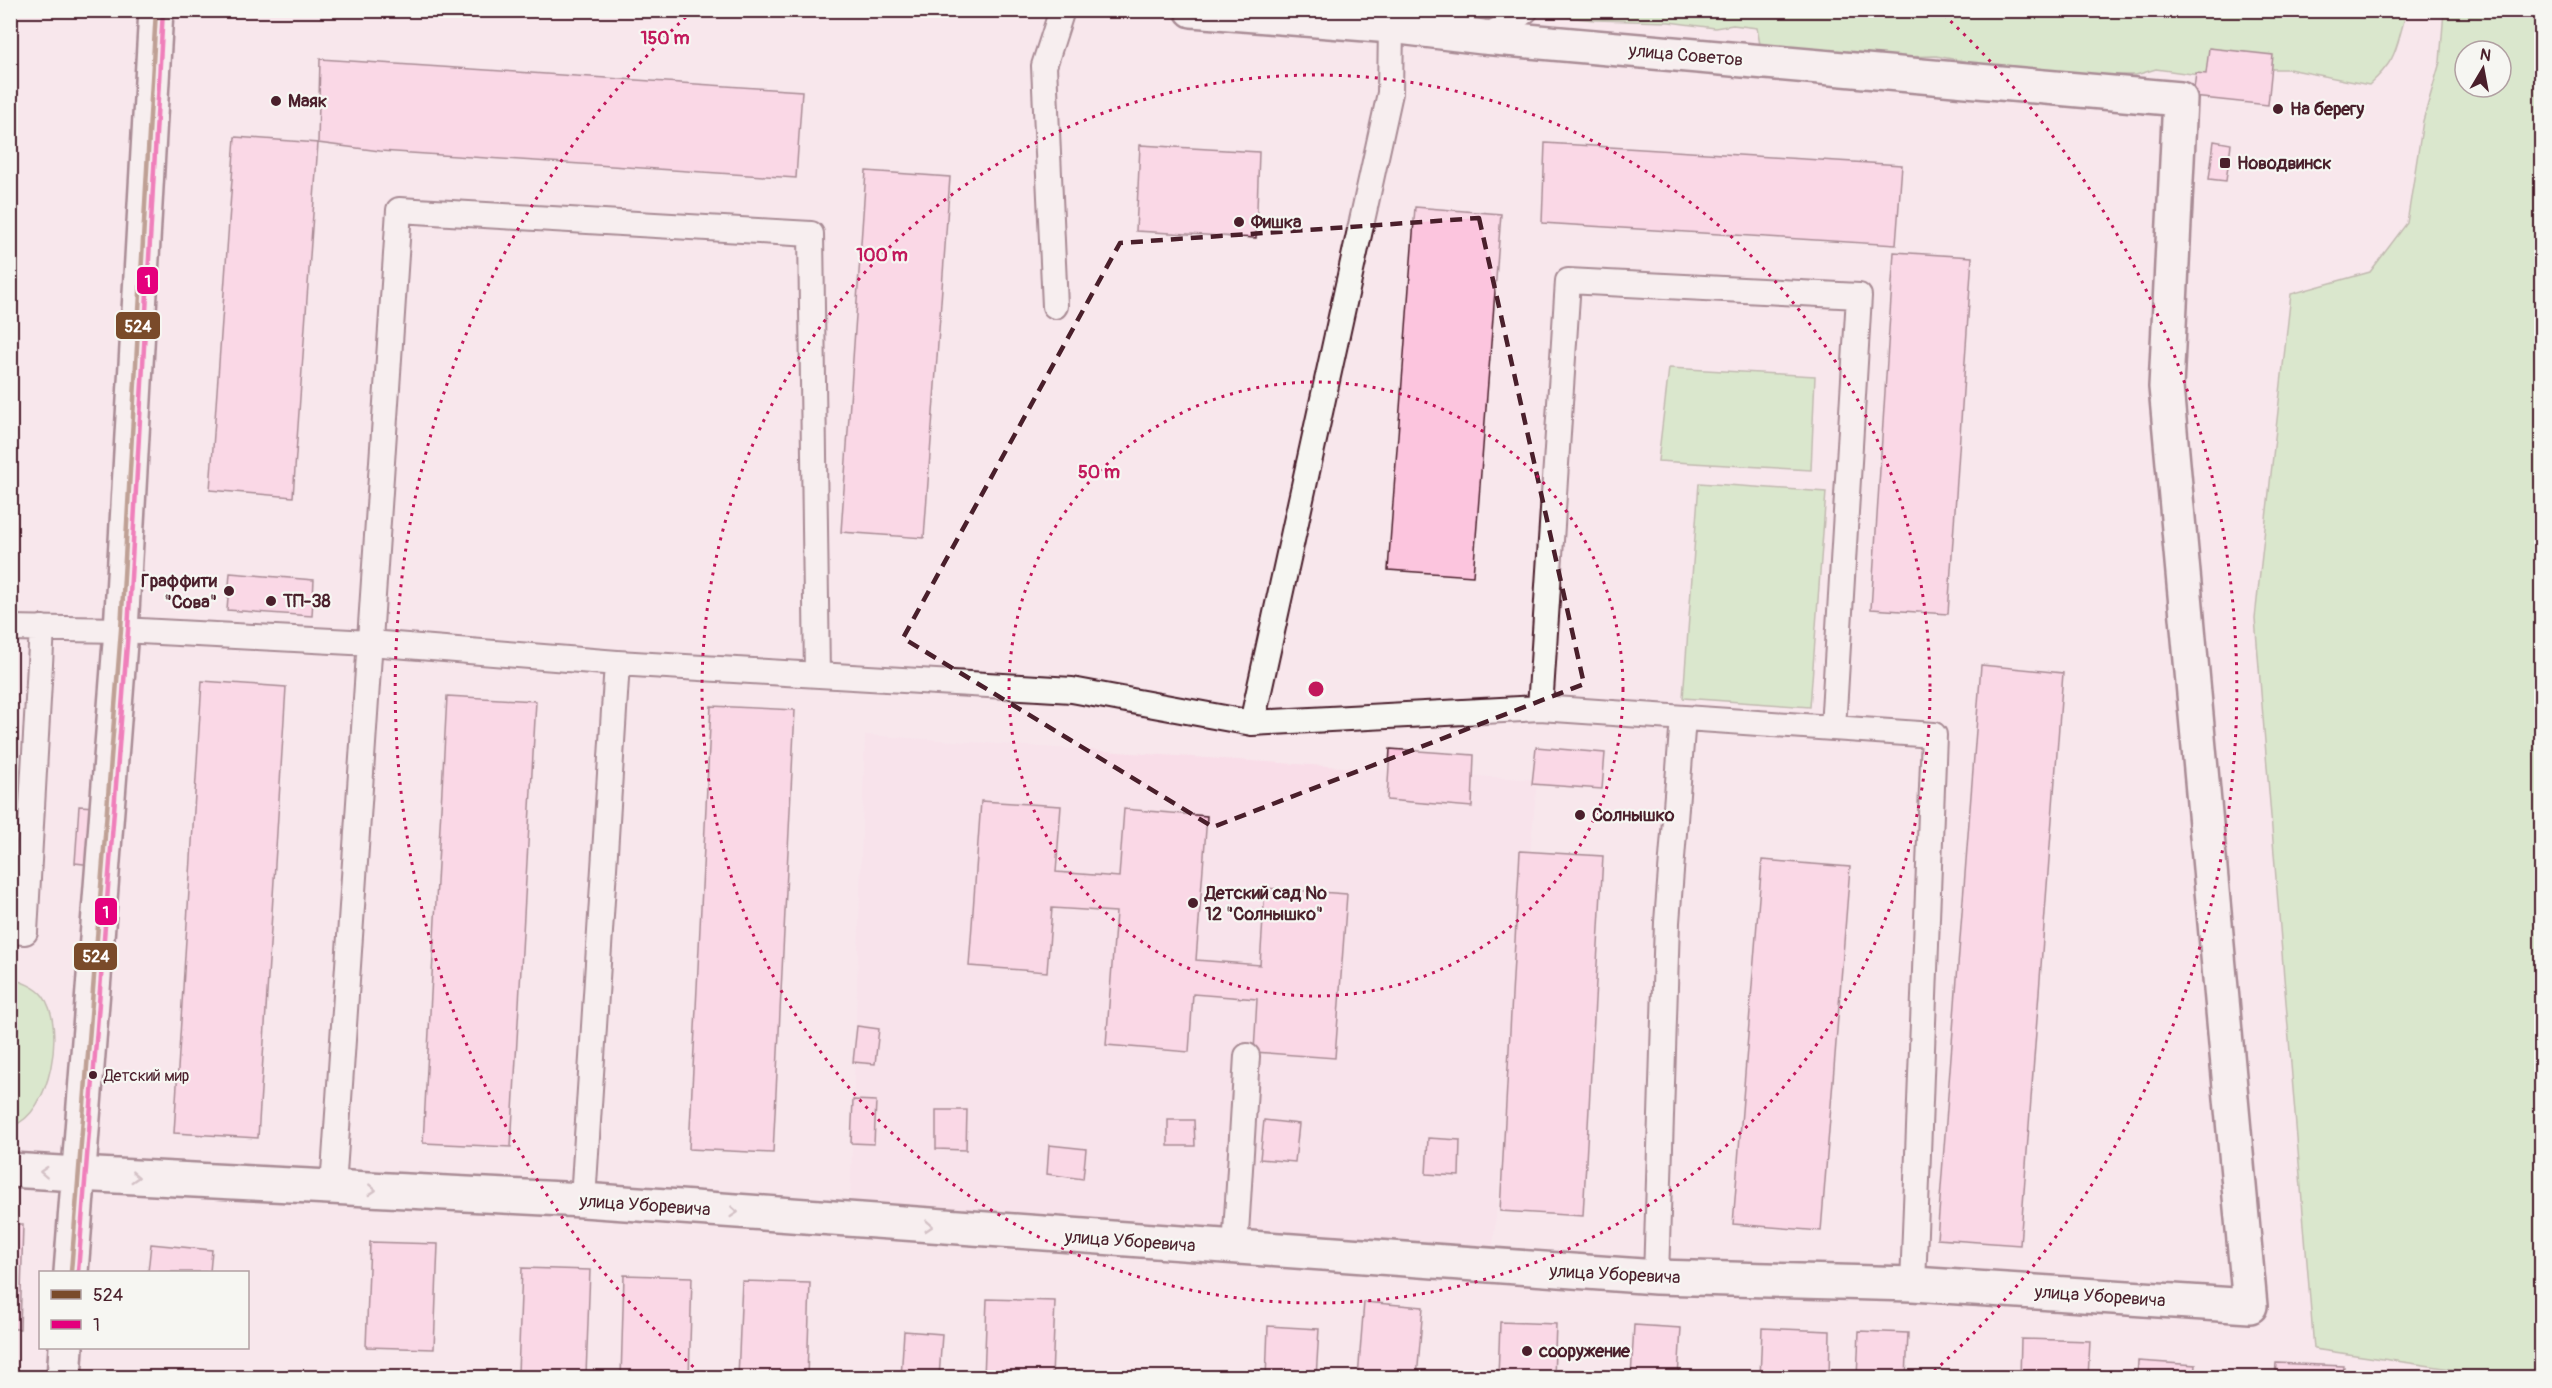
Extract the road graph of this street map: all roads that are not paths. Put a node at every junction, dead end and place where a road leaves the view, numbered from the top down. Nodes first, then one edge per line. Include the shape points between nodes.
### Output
1 (156, 10) edge
2 (1062, 10) edge
3 (1192, 10) edge
4 (1526, 10) edge
5 (1391, 26) junction
6 (1484, 38) junction
7 (1055, 306) dead end
8 (42, 627) junction
9 (10, 628) edge
10 (121, 630) junction
11 (370, 643) junction
12 (617, 663) junction
13 (817, 674) junction
14 (1540, 708) junction
15 (1683, 718) junction
16 (1252, 723) junction
17 (1833, 728) junction
18 (10, 931) edge
19 (1247, 1056) dead end
20 (10, 1170) edge
21 (77, 1174) junction
22 (333, 1188) junction
23 (583, 1200) junction
24 (1235, 1249) junction
25 (71, 1271) edge
26 (1656, 1277) junction
27 (1913, 1284) junction
28 (2250, 1306) joint
29 (66, 1349) edge
30 (64, 1377) edge

1 - 10 street
2 - 7 lane via 1044,66
3 - 5 street, улица Советов
4 - 6 lane
5 - 6 street, улица Советов
5 - 16 lane via 1389,93
6 - 28 street, улица Советов via 2180,99 2166,387
8 - 9 lane
8 - 10 lane
8 - 18 lane via 25,932
10 - 11 lane
10 - 21 street
11 - 12 lane
11 - 13 lane via 399,210 811,234
11 - 22 lane
12 - 13 lane
12 - 23 lane
13 - 16 lane via 1072,690
14 - 15 lane
14 - 16 lane
14 - 17 lane via 1568,281 1859,296
15 - 17 lane
15 - 26 lane via 1667,922
17 - 27 lane via 1934,735
19 - 24 lane
21 -> 20 street, улица Уборевича
21 -> 22 street, улица Уборевича
21 - 25 street
22 -> 23 street, улица Уборевича
23 -> 24 street, улица Уборевича
24 - 26 street, улица Уборевича
26 - 27 street, улица Уборевича
27 - 28 street, улица Уборевича
29 - 30 street

